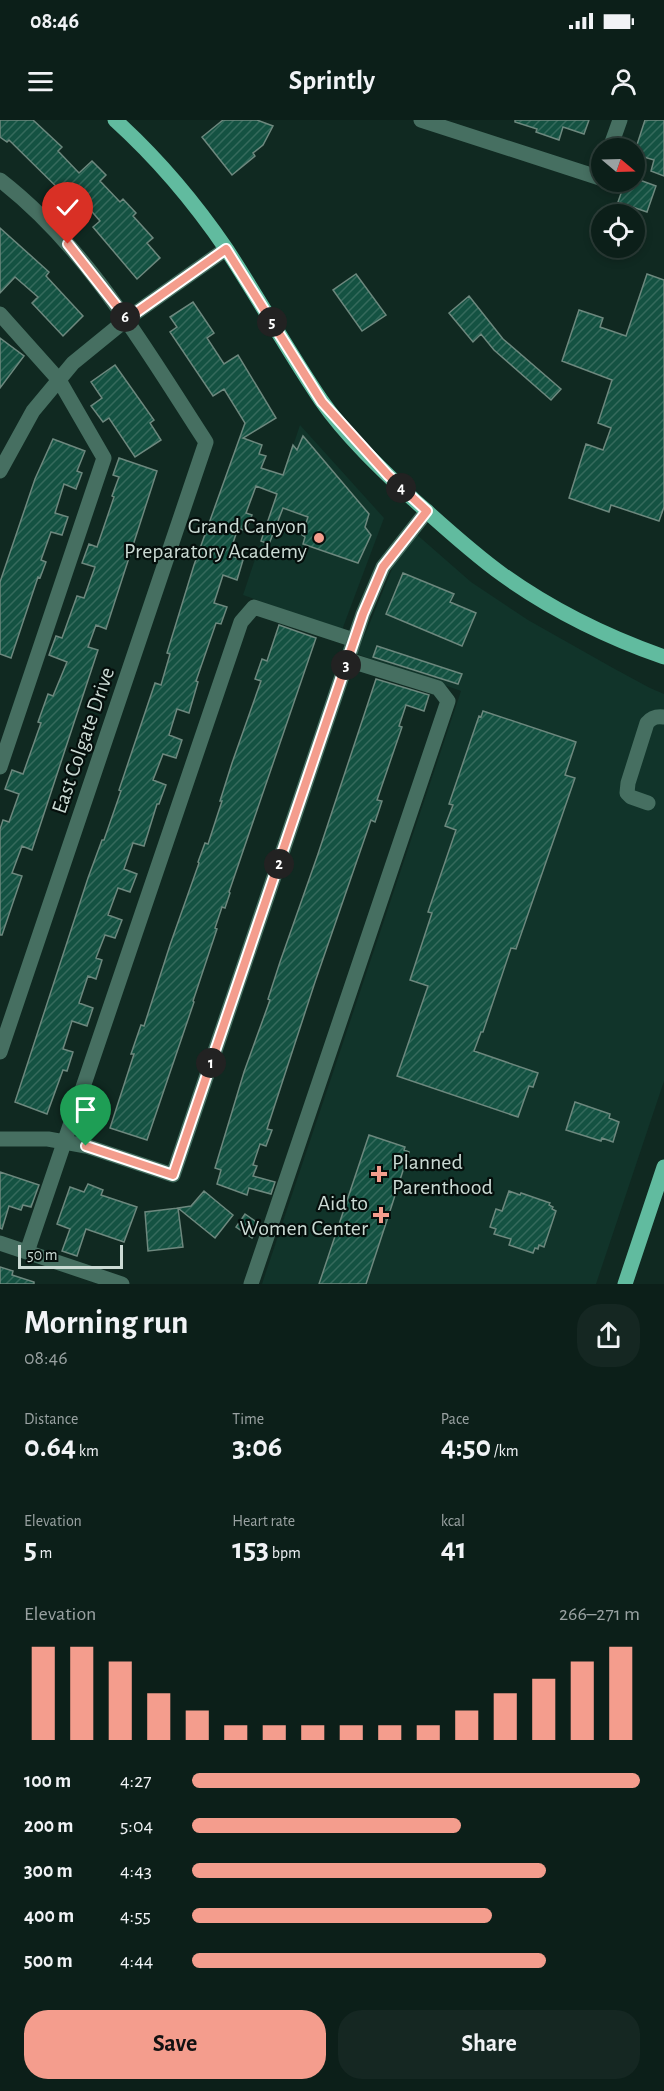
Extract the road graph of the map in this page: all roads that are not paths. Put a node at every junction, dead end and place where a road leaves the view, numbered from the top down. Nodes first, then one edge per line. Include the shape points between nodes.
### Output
1 (115, 120) edge
2 (421, 120) edge
3 (620, 120) edge
4 (447, 124) edge
5 (614, 138) edge
6 (591, 173) edge
7 (0, 180) edge
8 (226, 249) junction
9 (0, 314) edge
10 (127, 319) junction
11 (58, 380) junction
12 (0, 471) edge
13 (427, 511) junction
14 (354, 640) junction
15 (664, 657) edge
16 (348, 660) junction
17 (664, 717) edge
18 (0, 766) edge
19 (648, 803) dead end
20 (0, 1052) edge
21 (0, 1138) edge
22 (66, 1142) junction
23 (664, 1167) edge
24 (0, 1243) edge
25 (27, 1252) junction
26 (122, 1284) edge
27 (251, 1284) edge
28 (625, 1284) edge

1 - 8 main road via 171,179
2 - 4 street
3 - 5 street
4 - 6 street
7 - 10 street via 68,244
8 - 10 street
8 - 13 main road via 322,402 388,475
9 - 11 street
10 - 11 street
10 - 20 street, East Colgate Drive via 206,442
11 - 12 street via 33,411
11 - 18 street via 104,458
13 - 14 street via 383,567
13 - 15 main road via 501,573 546,603
14 - 16 street
14 - 22 street via 254,607 241,622
16 - 22 street via 173,1175
16 - 27 street via 438,688 448,701
17 - 19 street via 651,718 647,723 628,783 630,797
21 - 22 street
22 - 25 street
23 - 28 main road
24 - 25 street
25 - 26 street

